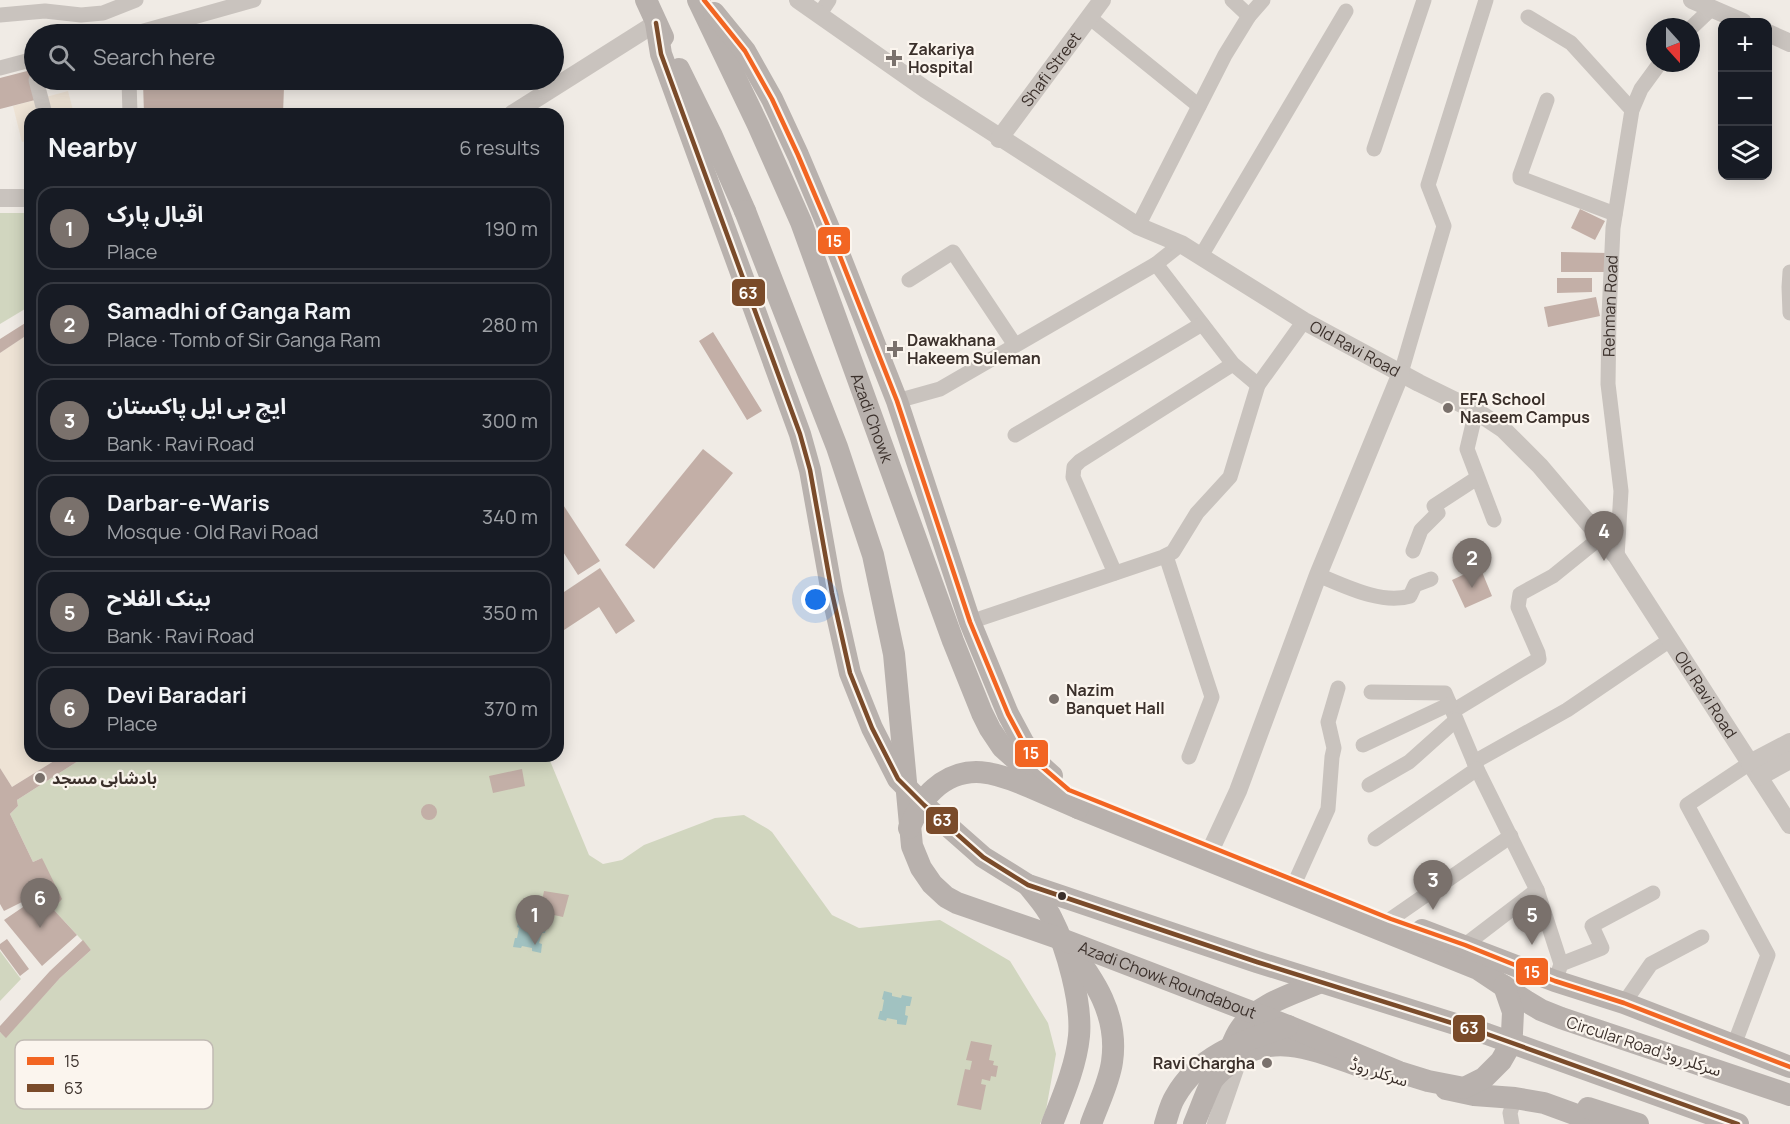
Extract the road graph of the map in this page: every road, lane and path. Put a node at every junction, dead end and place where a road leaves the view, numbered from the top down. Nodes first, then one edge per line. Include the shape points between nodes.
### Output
1 (136, 0) edge
2 (254, 0) edge
3 (646, 0) edge
4 (698, 0) edge
5 (704, 0) edge
6 (798, 0) edge
7 (1102, 0) edge
8 (1232, 0) edge
9 (1263, 0) edge
10 (1486, 0) edge
11 (1692, 0) edge
12 (1421, 2) edge
13 (824, 7) edge
14 (1711, 9) junction
15 (1346, 11) dead end
16 (0, 15) edge
17 (1249, 16) junction
18 (1089, 17) junction
19 (1528, 17) dead end
20 (1733, 18) edge
21 (1700, 19) edge
22 (656, 23) junction
23 (169, 24) edge
24 (1772, 35) edge
25 (1790, 43) edge
26 (24, 65) edge
27 (0, 68) edge
28 (1653, 72) edge
29 (564, 81) edge
30 (39, 90) edge
31 (129, 90) edge
32 (550, 90) edge
33 (1547, 100) dead end
34 (1199, 106) junction
35 (43, 108) edge
36 (130, 108) edge
37 (521, 108) edge
38 (1632, 110) junction
39 (999, 139) junction
40 (1374, 149) dead end
41 (0, 198) edge
42 (24, 198) edge
43 (1615, 214) junction
44 (1138, 226) junction
45 (1181, 244) junction
46 (1201, 256) junction
47 (1156, 264) junction
48 (1790, 272) edge
49 (909, 280) dead end
50 (1790, 313) edge
51 (1304, 321) junction
52 (1202, 324) junction
53 (1014, 345) junction
54 (1233, 364) junction
55 (1401, 373) junction
56 (1258, 385) junction
57 (897, 400) junction
58 (1476, 411) junction
59 (1015, 435) dead end
60 (1477, 478) junction
61 (1494, 520) dead end
62 (1600, 538) junction
63 (1413, 551) dead end
64 (1166, 556) junction
65 (1617, 557) junction
66 (1115, 573) junction
67 (1318, 575) junction
68 (1431, 579) dead end
69 (970, 622) junction
70 (1670, 640) junction
71 (1338, 688) dead end
72 (1371, 692) dead end
73 (1453, 712) junction
74 (1790, 742) edge
75 (1363, 744) dead end
76 (1189, 757) dead end
77 (1790, 760) edge
78 (1475, 766) junction
79 (1754, 770) junction
80 (1369, 785) dead end
81 (1077, 808) junction
82 (1790, 825) edge
83 (909, 828) junction
84 (1511, 836) junction
85 (1375, 839) dead end
86 (1212, 847) junction
87 (1296, 880) junction
88 (1028, 885) junction
89 (1537, 890) junction
90 (1653, 893) dead end
91 (1390, 919) junction
92 (1702, 937) dead end
93 (1064, 940) junction
94 (1465, 945) junction
95 (1558, 973) junction
96 (1321, 982) junction
97 (1504, 986) junction
98 (1624, 1003) junction
99 (1288, 1026) junction
100 (1734, 1045) junction
101 (1239, 1057) junction
102 (1790, 1067) edge
103 (1220, 1071) junction
104 (1464, 1088) junction
105 (1790, 1095) edge
106 (1515, 1098) junction
107 (1052, 1124) edge
108 (1091, 1124) edge
109 (1165, 1124) edge
110 (1194, 1124) edge
111 (1216, 1124) edge
112 (1512, 1124) edge
113 (1602, 1124) edge
114 (1638, 1124) edge
115 (1738, 1124) edge

1 - 16 street via 103,14 45,10
2 - 23 street
3 - 22 main road
4 - 81 main road, Azadi Chowk, bridge via 801,222 982,713 1002,747
5 - 57 main road via 745,51 772,99 828,226
6 - 13 street, Old Ravi Road
7 - 18 street, Shafi Street
8 - 17 street
9 - 17 street
10 - 55 street via 1428,185 1444,226
11 - 14 street
12 - 40 street
13 - 39 street, Old Ravi Road via 914,82
14 - 20 street
14 - 21 street
15 - 46 street
17 - 34 street
18 - 34 street
18 - 39 street, Shafi Street
19 - 38 street via 1571,43
22 - 29 street
22 - 83 main road, bridge via 745,211 837,447 873,555 894,654
22 - 88 main road via 661,54 800,434 850,673 872,728 898,779 982,857
24 - 25 street
26 - 27 street
28 - 38 street, Rehman Road
30 - 35 street
31 - 36 street
32 - 37 street
33 - 43 street via 1520,178
34 - 44 street
38 - 43 street, Rehman Road
39 - 44 street, Old Ravi Road
41 - 42 street
43 - 65 street, Rehman Road via 1608,384 1622,491
44 - 45 street, Old Ravi Road
45 - 46 street, Old Ravi Road
45 - 47 street
46 - 51 street, Old Ravi Road
47 - 52 street
47 - 53 street
48 - 50 street
49 - 53 street via 953,252
51 - 55 street, Old Ravi Road
51 - 56 street
52 - 54 street
52 - 59 street
53 - 57 street via 940,389
54 - 56 street
54 - 66 street via 1074,467 1073,477
55 - 58 street, Old Ravi Road
55 - 67 street
56 - 64 street via 1230,477
57 - 69 main road
58 - 60 street via 1467,449
58 - 62 street, Old Ravi Road via 1503,429 1540,466
60 - 61 street
60 - 63 street via 1434,506 1438,513 1421,530
62 - 65 street, Old Ravi Road
62 - 73 street via 1553,576 1520,594 1518,607 1539,659
64 - 66 street
64 - 76 street via 1212,697
65 - 70 street, Old Ravi Road
66 - 69 street
67 - 68 street via 1355,590 1399,600 1410,596 1415,585
67 - 86 street via 1238,791
69 - 86 main road via 1008,714 1041,766 1069,790
70 - 78 street
70 - 79 street, Old Ravi Road
71 - 87 street via 1328,722 1334,748 1328,809
72 - 73 street via 1445,693
73 - 75 street
73 - 78 street
73 - 80 street via 1409,762
74 - 79 street
77 - 79 street
78 - 84 street
78 - 85 street
79 - 82 street, Old Ravi Road
79 - 100 street via 1687,805 1768,955
81 - 83 main road, bridge via 1002,775 967,772 934,789
81 - 97 main road via 1461,962
83 - 93 main road, Azadi Chowk Roundabout, bridge via 921,868 946,897
84 - 89 street
84 - 91 street
86 - 87 main road
87 - 91 main road
88 - 96 main road
88 - 107 main road via 1052,917 1078,1008 1079,1035 1074,1060
89 - 94 street
89 - 95 street
90 - 95 street via 1594,924 1602,948
91 - 94 main road
92 - 98 street via 1651,964
93 - 99 main road, Azadi Chowk Roundabout, bridge
93 - 108 main road via 1090,973 1112,1030 1112,1065
94 - 95 main road
95 - 98 main road
96 - 103 main road via 1255,1013 1240,1029
96 - 115 main road via 1497,1038
97 - 104 main road, bridge via 1513,1012 1509,1047 1492,1071
97 - 105 main road, Circular Road سرکلر روڈ via 1561,1018
98 - 100 main road
99 - 104 main road, Azadi Chowk Roundabout, bridge via 1399,1072
99 - 109 main road, bridge via 1209,1059 1178,1092
100 - 102 main road
101 - 103 main road, سرکلر روڈ
101 - 106 main road, سرکلر روڈ via 1271,1045 1299,1046 1406,1082
101 - 111 street
103 - 110 main road, سرکلر روڈ
104 - 114 main road via 1521,1093
106 - 112 street via 1510,1113
106 - 113 main road, سرکلر روڈ via 1544,1103

